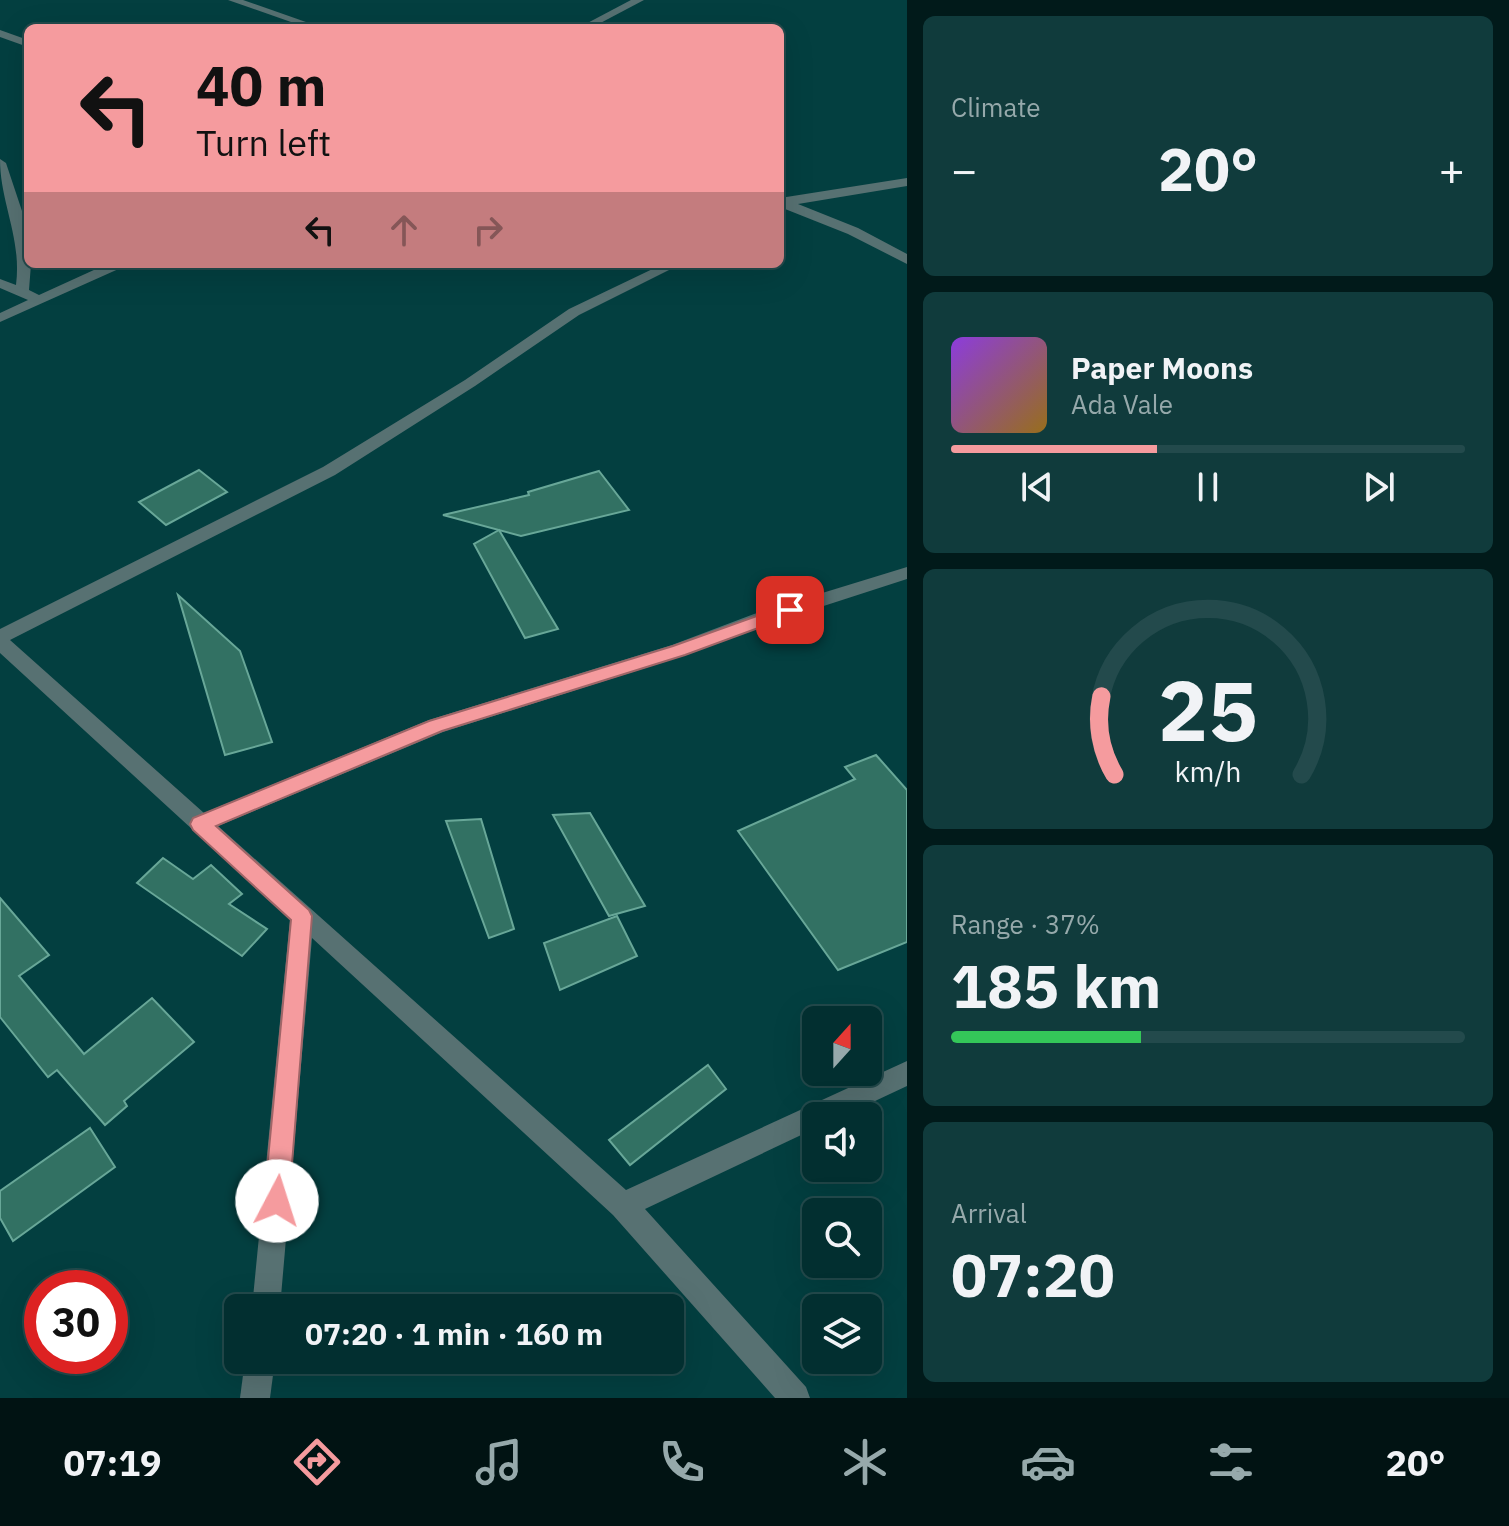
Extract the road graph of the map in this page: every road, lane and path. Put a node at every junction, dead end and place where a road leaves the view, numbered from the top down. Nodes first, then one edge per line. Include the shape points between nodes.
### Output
1 (233, 0) edge
2 (639, 0) edge
3 (306, 24) edge
4 (591, 24) edge
5 (0, 33) edge
6 (24, 42) edge
7 (0, 163) edge
8 (907, 182) edge
9 (784, 202) edge
10 (784, 204) edge
11 (24, 236) edge
12 (907, 260) edge
13 (26, 268) edge
14 (109, 268) edge
15 (666, 268) edge
16 (0, 283) edge
17 (22, 292) junction
18 (41, 300) junction
19 (0, 318) edge
20 (907, 573) edge
21 (0, 639) edge
22 (200, 824) junction
23 (302, 916) junction
24 (907, 1073) edge
25 (623, 1205) junction
26 (267, 1294) edge
27 (258, 1374) edge
28 (255, 1398) edge
29 (795, 1398) edge

1 - 3 street
2 - 4 street
5 - 6 street
7 - 11 street
8 - 9 street
10 - 12 street via 853,231
13 - 17 street
14 - 18 street
15 - 21 street via 574,312 329,471
16 - 17 street
17 - 18 street
18 - 19 street
20 - 22 street via 436,726
21 - 22 street
22 - 23 street
23 - 25 street
23 - 26 street
24 - 25 street
25 - 29 street
27 - 28 street

